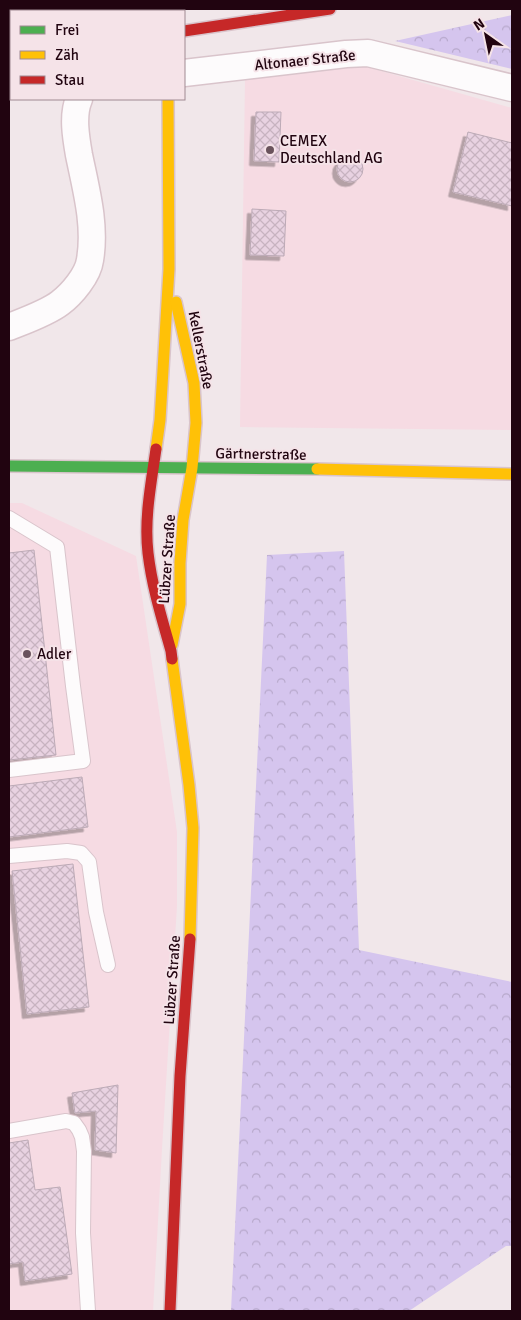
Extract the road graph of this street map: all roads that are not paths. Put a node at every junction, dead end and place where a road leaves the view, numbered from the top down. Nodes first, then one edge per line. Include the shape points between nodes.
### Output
1 (330, 9) edge
2 (185, 31) edge
3 (185, 72) edge
4 (512, 88) edge
5 (79, 100) edge
6 (168, 100) edge
7 (169, 269) junction
8 (9, 327) edge
9 (9, 466) edge
10 (154, 468) junction
11 (192, 468) junction
12 (512, 474) edge
13 (9, 518) edge
14 (171, 651) junction
15 (9, 770) edge
16 (9, 856) edge
17 (108, 965) dead end
18 (9, 1131) edge
19 (88, 1311) edge
20 (170, 1311) edge

1 - 2 main road
3 - 4 street, Altonaer Straße via 368,53
5 - 8 street via 77,139 93,228 90,262 79,284 60,303
6 - 7 main road, Kellerstraße
7 - 10 main road, Kellerstraße
7 - 11 main road, Kellerstraße via 194,383 196,423
9 - 10 main road, Gärtnerstraße
10 - 11 main road, Gärtnerstraße
10 - 14 main road, Lübzer Straße via 148,503 148,552 155,594
11 - 12 main road, Gärtnerstraße
11 - 14 main road, Lübzer Straße via 182,529 180,604
13 - 15 lane via 58,547 83,761
14 - 20 main road, Lübzer Straße via 193,828 190,951 180,1076
16 - 17 lane via 67,851 81,853 89,862
18 - 19 lane via 66,1121 74,1123 80,1130 84,1151 83,1234

